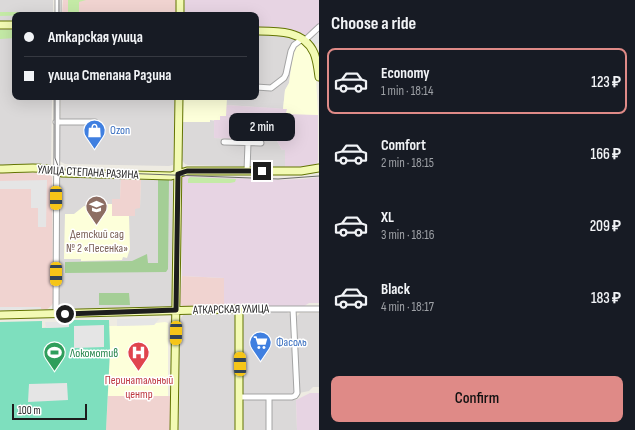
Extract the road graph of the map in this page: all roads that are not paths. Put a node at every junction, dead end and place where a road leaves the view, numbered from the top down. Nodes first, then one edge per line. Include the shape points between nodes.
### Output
1 (58, 0) edge
2 (180, 0) edge
3 (58, 12) edge
4 (180, 12) edge
5 (0, 25) edge
6 (12, 25) edge
7 (319, 27) edge
8 (259, 31) edge
9 (303, 40) junction
10 (319, 77) edge
11 (259, 87) edge
12 (57, 100) edge
13 (179, 100) edge
14 (56, 122) junction
15 (95, 122) dead end
16 (224, 142) dead end
17 (248, 142) junction
18 (261, 143) dead end
19 (319, 168) edge
20 (0, 170) edge
21 (56, 170) junction
22 (247, 171) junction
23 (178, 174) junction
24 (239, 309) junction
25 (293, 309) junction
26 (319, 309) edge
27 (176, 310) junction
28 (56, 314) junction
29 (0, 315) edge
30 (239, 397) junction
31 (269, 398) junction
32 (174, 430) edge
33 (239, 430) edge
34 (269, 430) edge

1 - 3 street
2 - 4 street
5 - 6 street
7 - 9 street
8 - 9 street via 288,33
9 - 10 street via 314,53
9 - 11 street via 294,45 284,78 271,88
12 - 14 street
13 - 23 street
14 - 15 street
14 - 21 street
16 - 17 street
17 - 18 street
17 - 22 street
19 - 22 street, УЛИЦА СТЕПАНА РАЗИНА via 301,171
20 - 21 street, УЛИЦА СТЕПАНА РАЗИНА
21 - 23 street, УЛИЦА СТЕПАНА РАЗИНА via 62,173 83,174
21 - 28 street
22 - 23 street, УЛИЦА СТЕПАНА РАЗИНА via 187,171
23 - 27 street
24 - 25 street, АТКАРСКАЯ УЛИЦА
24 - 27 street, АТКАРСКАЯ УЛИЦА
24 - 30 street
25 - 26 street, АТКАРСКАЯ УЛИЦА
25 - 31 street via 297,393 292,397
27 - 28 street, АТКАРСКАЯ УЛИЦА
27 - 32 street
28 - 29 street, АТКАРСКАЯ УЛИЦА
30 - 31 street
30 - 33 street
31 - 34 street

